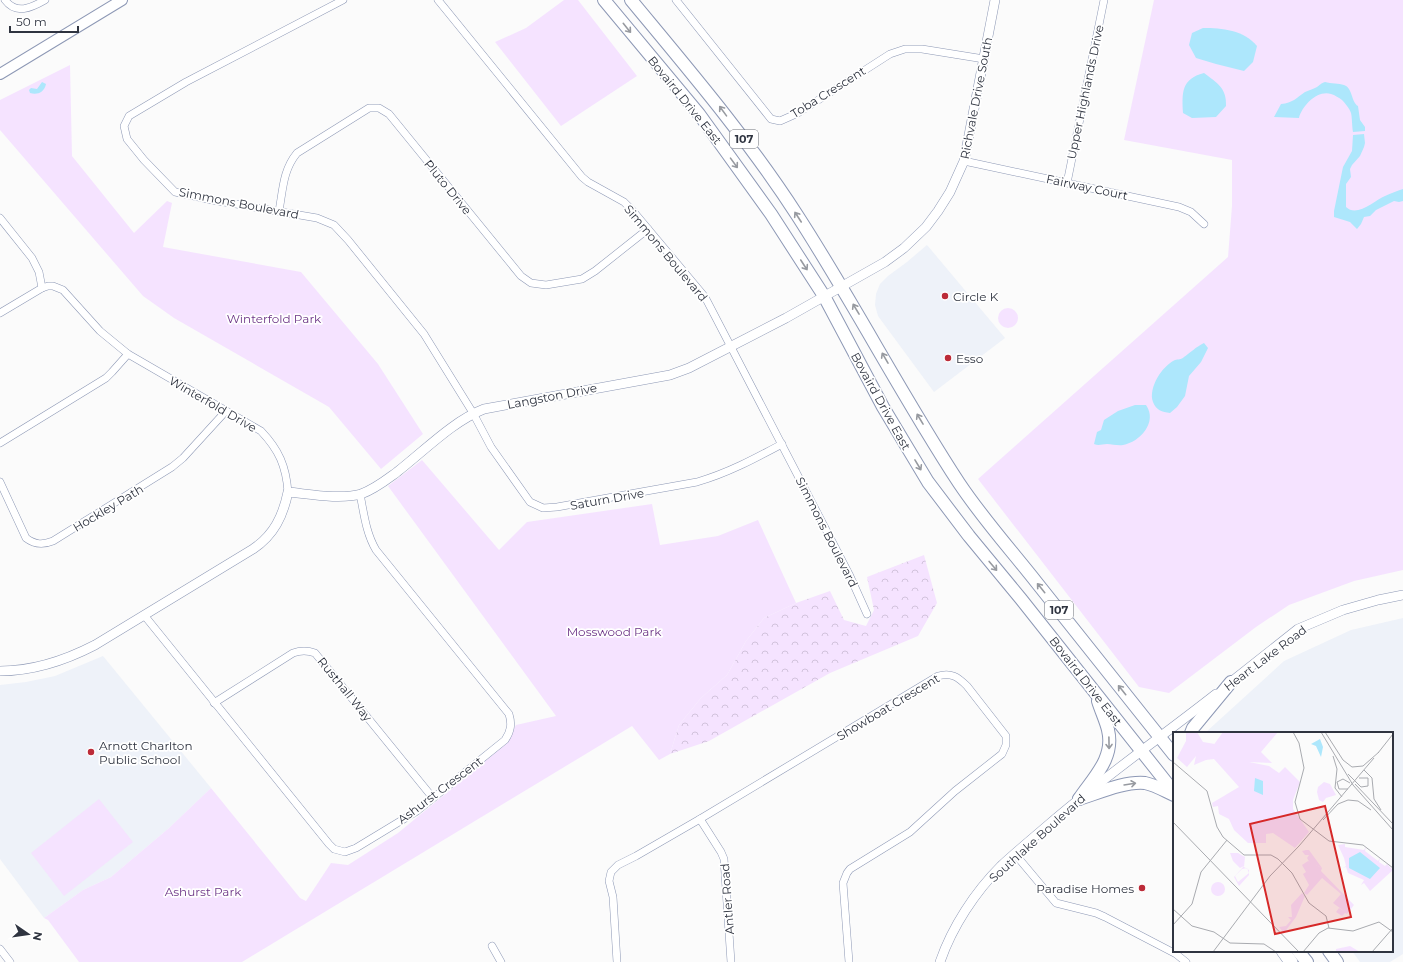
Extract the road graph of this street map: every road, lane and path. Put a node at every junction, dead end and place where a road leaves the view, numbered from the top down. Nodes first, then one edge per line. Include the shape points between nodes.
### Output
1 (4, 0) edge
2 (45, 0) edge
3 (122, 0) edge
4 (343, 0) edge
5 (438, 0) edge
6 (604, 0) edge
7 (631, 0) edge
8 (676, 0) edge
9 (996, 0) edge
10 (1104, 0) edge
11 (984, 59) junction
12 (0, 74) edge
13 (964, 160) junction
14 (1067, 183) junction
15 (280, 211) junction
16 (0, 218) edge
17 (1204, 224) dead end
18 (648, 229) junction
19 (842, 286) junction
20 (42, 288) junction
21 (824, 296) junction
22 (0, 313) edge
23 (730, 347) junction
24 (128, 354) junction
25 (226, 411) junction
26 (473, 413) junction
27 (0, 443) edge
28 (782, 444) junction
29 (0, 482) edge
30 (288, 492) junction
31 (360, 494) junction
32 (1403, 595) edge
33 (867, 614) dead end
34 (144, 615) junction
35 (0, 672) edge
36 (1231, 682) junction
37 (1095, 692) junction
38 (214, 703) junction
39 (1191, 732) edge
40 (1160, 737) junction
41 (1141, 751) junction
42 (1173, 754) edge
43 (1173, 791) edge
44 (1173, 795) edge
45 (433, 798) junction
46 (1079, 799) junction
47 (700, 819) junction
48 (1015, 854) junction
49 (492, 946) dead end
50 (0, 949) edge
51 (1284, 952) edge
52 (1299, 952) edge
53 (1330, 952) edge
54 (10, 962) edge
55 (501, 962) edge
56 (617, 962) edge
57 (731, 962) edge
58 (849, 962) edge
59 (940, 962) edge
60 (1186, 962) edge
61 (1291, 962) edge
62 (1307, 962) edge
63 (1337, 962) edge

1 - 2 street via 21,10
3 - 12 main road
4 - 15 street, Simmons Boulevard via 186,82 129,116 124,126 127,139 175,192
5 - 18 street, Simmons Boulevard via 582,176 624,202
6 -> 21 main road, Bovaird Drive East / 107 via 699,114 771,214
19 -> 7 main road, Bovaird Drive East / 107 via 796,212 748,144
8 - 11 street, Toba Crescent via 771,119 780,121 798,113 897,51 922,49
9 - 11 street, Richvale Drive South
10 - 14 street, Upper Highlands Drive
11 - 13 street, Richvale Drive South
13 - 14 street, Fairway Court
13 - 19 street, Richvale Drive South via 950,192 926,226 904,248 885,262
14 - 17 street, Fairway Court via 1179,206 1191,212
15 - 18 street, Pluto Drive via 286,171 297,153 368,108 380,108 389,114 521,276 531,283 546,285 582,278 595,271
15 - 26 street, Simmons Boulevard via 317,218 334,225 424,334
16 - 20 street via 32,258 39,272
18 - 23 street, Simmons Boulevard via 705,297
19 - 21 street, Richvale Drive South
40 -> 19 main road, Bovaird Drive East / 107 via 992,530 960,484
20 - 22 street
20 - 24 street, Winterfold Drive via 54,286 62,290 100,331
21 - 23 street, Langston Drive
21 -> 37 main road, Bovaird Drive East / 107 via 883,407 928,482
23 - 26 street, Langston Drive via 670,375
23 - 28 street, Simmons Boulevard
24 - 25 street, Winterfold Drive
24 - 27 street via 106,378
25 - 29 street, Hockley Path via 172,467 46,544 26,538
25 - 30 street, Winterfold Drive via 261,431 274,446 282,460
26 - 28 street, Saturn Drive via 491,447 530,502 543,508 697,482 741,466
26 - 31 street, Langston Drive via 381,485
28 - 33 street, Simmons Boulevard
30 - 31 street, Langston Drive via 331,496
30 - 34 street, Winterfold Drive via 279,521 264,540
31 - 45 street, Ashurst Crescent via 370,541 509,714 511,721 509,734 505,740
32 - 36 street, Heart Lake Road via 1343,610 1298,629
34 - 35 street, Winterfold Drive via 73,656 40,666
34 - 38 street, Ashurst Crescent
36 - 39 main road
36 - 40 street, Heart Lake Road
37 - 41 main road, Bovaird Drive East / 107
37 -> 46 main road via 1108,731 1109,751 1106,761
38 - 45 street, Ashurst Crescent via 329,844 340,851 356,848 417,811
38 - 45 street, Rusthall Way via 293,653 308,650 315,653
40 - 41 street, Heart Lake Road
40 - 42 main road, Bovaird Drive East / 107
41 - 43 main road, Bovaird Drive East / 107
41 - 46 street, Southlake Boulevard
46 -> 44 main road via 1138,783 1152,785
46 - 48 street, Southlake Boulevard
47 - 56 street, Showboat Crescent via 618,865 611,872 609,881 613,896
47 - 57 street, Antler Road via 724,859
47 - 58 street, Showboat Crescent via 938,676 953,675 960,679 1006,736 1006,745 1002,754 910,832 856,864 846,873 843,883
48 - 59 street, Southlake Boulevard via 990,878 970,904
48 - 60 street via 1056,903 1105,917 1176,954
49 - 55 street
50 - 54 street
51 - 61 highway
52 - 62 main road
53 - 63 main road

